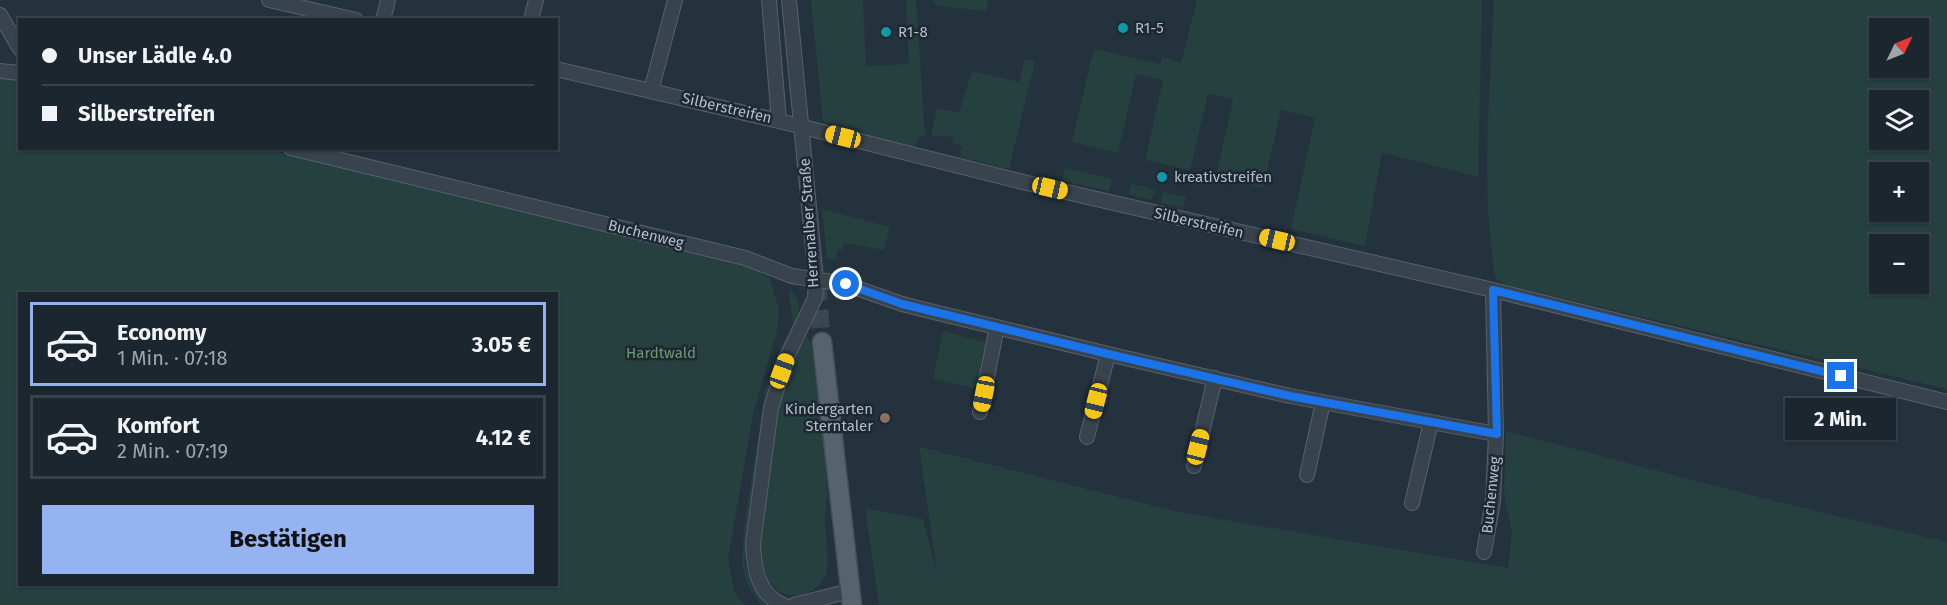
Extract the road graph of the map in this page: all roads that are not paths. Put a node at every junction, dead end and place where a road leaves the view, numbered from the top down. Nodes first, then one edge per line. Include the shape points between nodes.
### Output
1 (269, 0) edge
2 (388, 0) edge
3 (536, 0) edge
4 (675, 0) edge
5 (769, 0) edge
6 (789, 0) edge
7 (0, 15) edge
8 (347, 18) edge
9 (384, 18) edge
10 (532, 18) edge
11 (18, 46) edge
12 (558, 69) edge
13 (0, 71) edge
14 (18, 73) edge
15 (651, 91) junction
16 (779, 121) junction
17 (801, 126) junction
18 (299, 150) edge
19 (816, 279) junction
20 (1493, 290) junction
21 (997, 327) junction
22 (822, 342) tunnel mouth
23 (1108, 354) junction
24 (1215, 378) junction
25 (1323, 402) junction
26 (1947, 402) edge
27 (980, 412) dead end
28 (1431, 422) junction
29 (1497, 434) junction
30 (1087, 437) dead end
31 (1194, 466) dead end
32 (1307, 475) dead end
33 (1412, 503) dead end
34 (1484, 552) dead end
35 (851, 598) edge
36 (783, 605) edge
37 (794, 605) edge

1 - 8 street
2 - 9 street
3 - 10 street
4 - 15 street
5 - 16 street
6 - 17 street, Herrenalber Straße
7 - 11 street
12 - 15 street, Silberstreifen
13 - 14 street
15 - 16 street, Silberstreifen
16 - 17 street, Silberstreifen
17 - 19 street, Herrenalber Straße
17 - 20 street, Silberstreifen
18 - 19 street, Buchenweg via 745,258 792,276
19 - 21 street, Buchenweg
19 - 36 street, Herrenalber Straße via 815,298 786,359 773,399 754,529 754,561 759,581
20 - 26 street, Silberstreifen
20 - 29 street
21 - 23 street, Buchenweg
21 - 27 street
22 - 35 main road
23 - 24 street, Buchenweg
23 - 30 street
24 - 25 street, Buchenweg
24 - 31 street
25 - 28 street, Buchenweg
25 - 32 street
28 - 29 street, Buchenweg
28 - 33 street
29 - 34 street, Buchenweg via 1493,501
35 - 37 street

